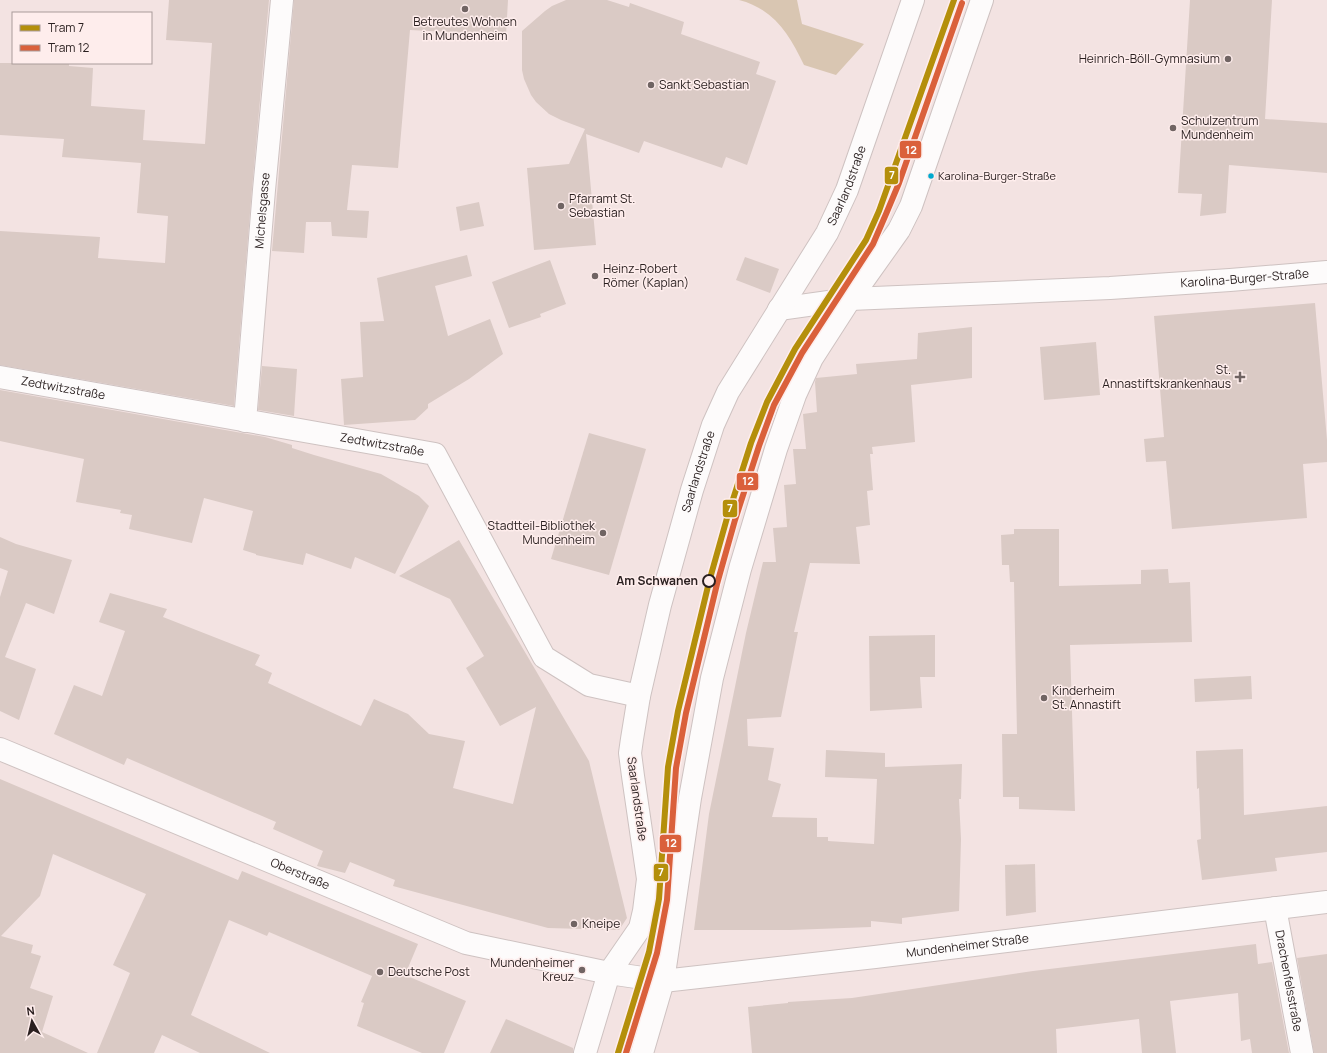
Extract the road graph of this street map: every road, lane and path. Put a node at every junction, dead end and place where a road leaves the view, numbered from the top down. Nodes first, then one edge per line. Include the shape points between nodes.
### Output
1 (282, 0) edge
2 (913, 0) edge
3 (982, 0) edge
4 (1327, 272) edge
5 (850, 299) junction
6 (780, 309) junction
7 (0, 377) edge
8 (245, 421) junction
9 (639, 696) junction
10 (0, 748) edge
11 (1327, 902) edge
12 (1275, 908) junction
13 (609, 973) junction
14 (663, 981) junction
15 (585, 1053) edge
16 (642, 1053) edge
17 (1302, 1053) edge

1 - 8 street, Michelsgasse
2 - 6 street, Saarlandstraße via 847,190 827,233
3 - 5 street via 911,206 899,230
4 - 5 street, Karolina-Burger-Straße via 1110,288
5 - 6 street, Karolina-Burger-Straße
5 - 14 street via 812,358 795,394 740,569 712,678 690,798
6 - 9 street, Saarlandstraße via 728,392 713,425 670,567
7 - 8 street, Zedtwitzstraße
8 - 9 street, Zedtwitzstraße via 436,454 544,656 589,685
9 - 13 street, Saarlandstraße via 630,753 647,864 647,895 640,928
10 - 13 street, Oberstraße via 466,943
11 - 12 street, Mundenheimer Straße
12 - 14 street, Mundenheimer Straße
12 - 17 street, Drachenfelsstraße
13 - 14 street, Mundenheimer Straße
13 - 15 street, Saarlandstraße
14 - 16 street

